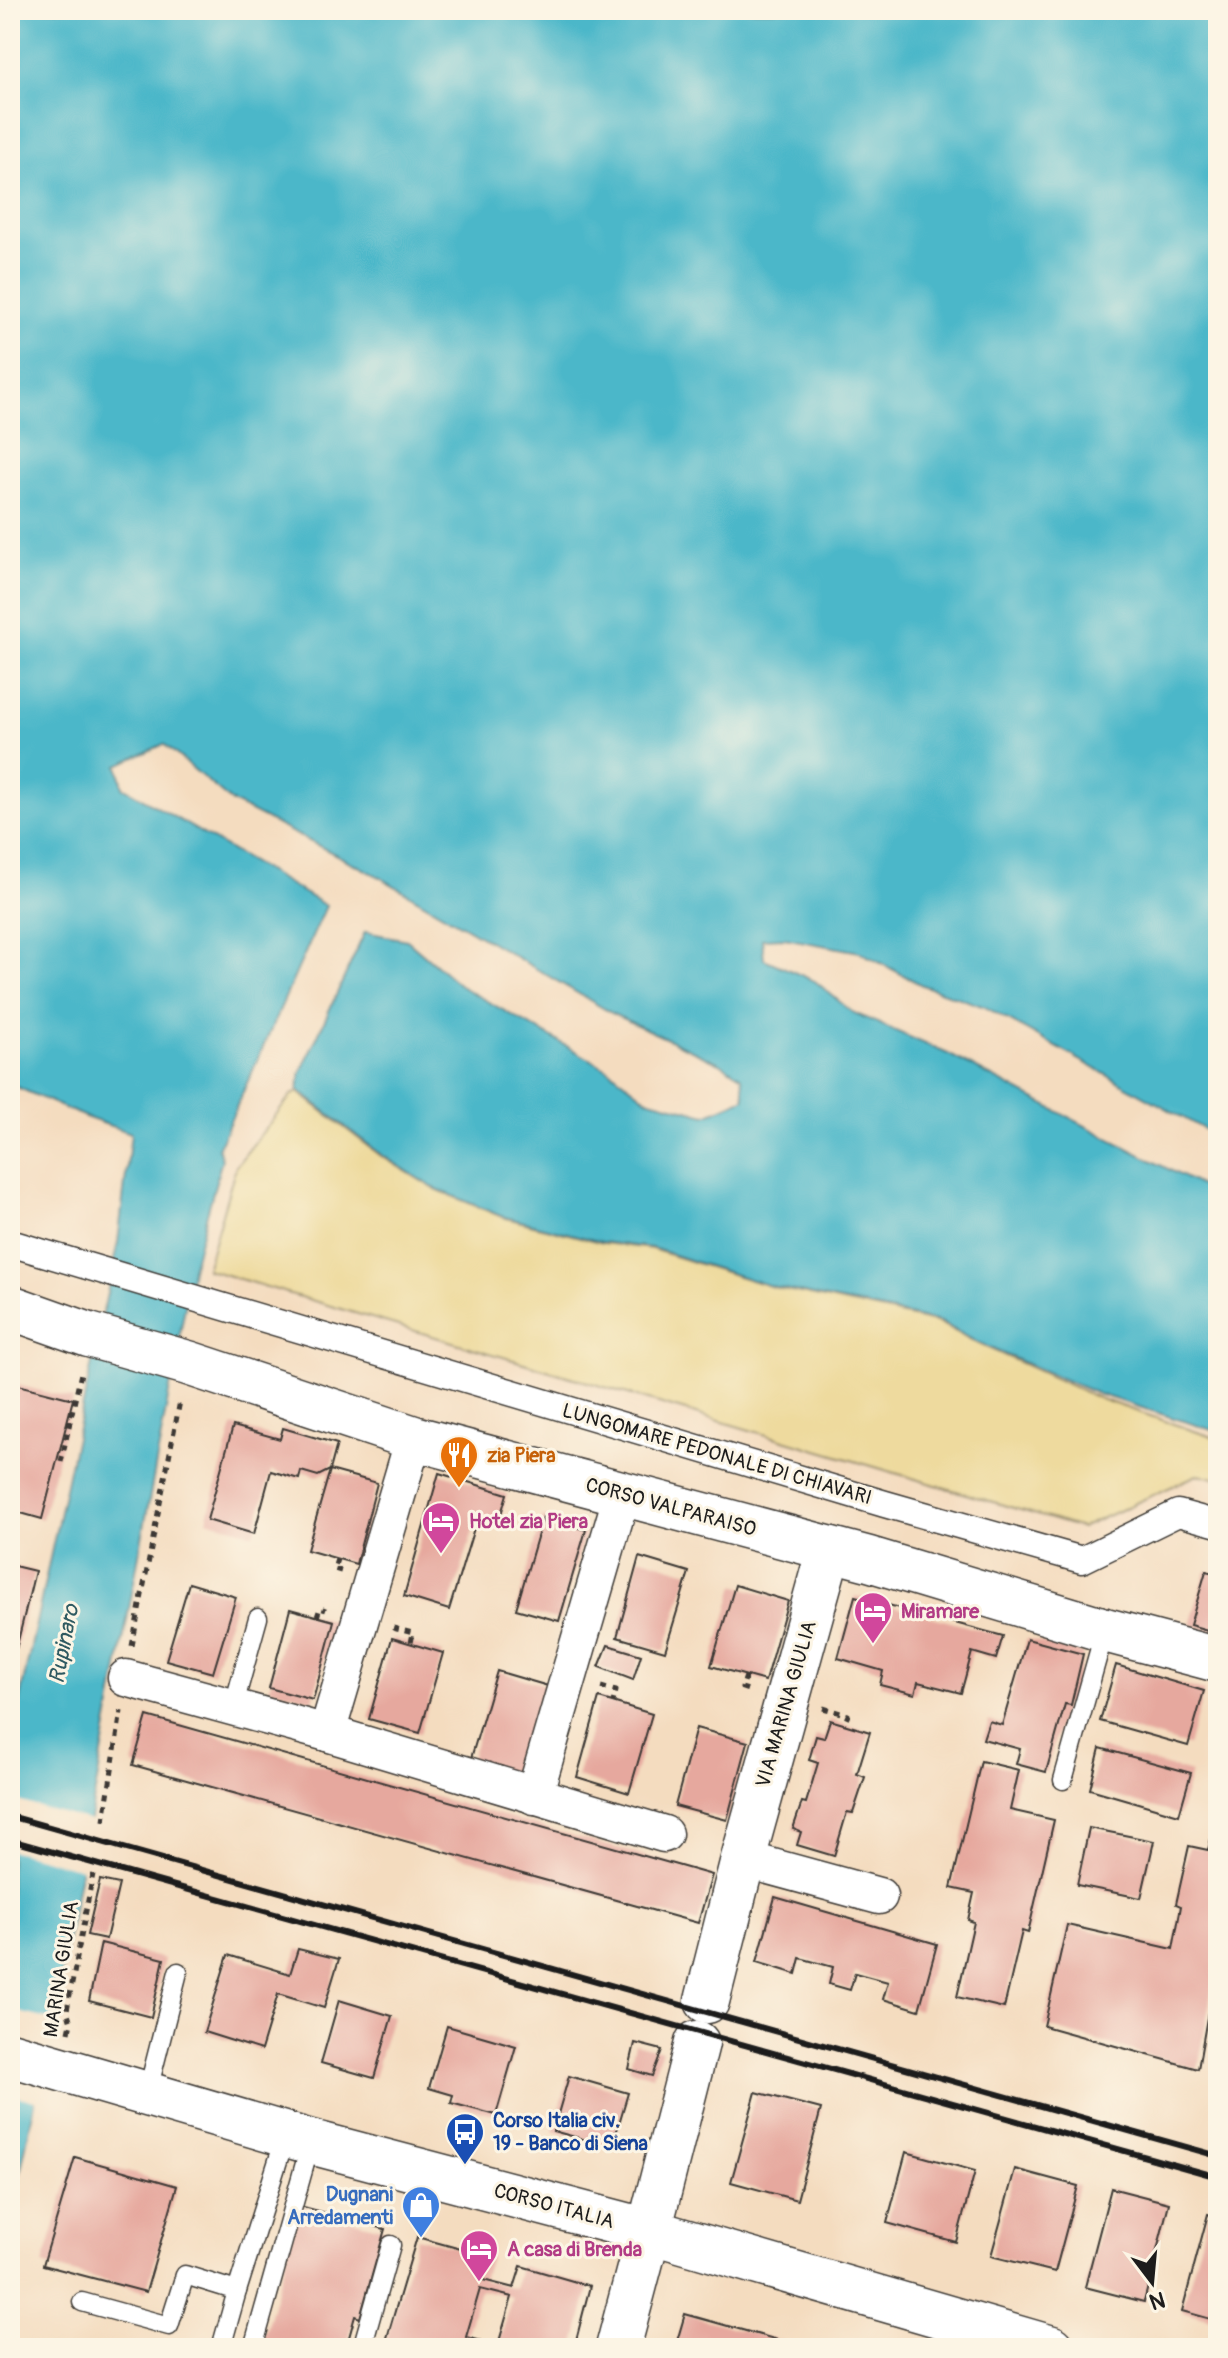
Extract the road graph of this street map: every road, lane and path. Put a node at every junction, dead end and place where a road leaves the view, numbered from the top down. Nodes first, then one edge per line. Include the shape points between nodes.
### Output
1 (10, 1243) edge
2 (10, 1307) edge
3 (89, 1335) junction
4 (188, 1363) junction
5 (414, 1438) junction
6 (61, 1462) dead end
7 (165, 1473) dead end
8 (622, 1494) junction
9 (1218, 1524) edge
10 (829, 1549) junction
11 (258, 1618) dead end
12 (1105, 1630) junction
13 (1218, 1660) edge
14 (126, 1678) dead end
15 (233, 1708) junction
16 (327, 1733) junction
17 (1063, 1780) dead end
18 (534, 1796) junction
19 (664, 1834) dead end
20 (743, 1859) junction
21 (93, 1874) dead end
22 (879, 1896) dead end
23 (178, 1972) dead end
24 (707, 2001) dead end
25 (697, 2043) dead end
26 (39, 2062) edge
27 (147, 2094) junction
28 (298, 2138) junction
29 (649, 2231) junction
30 (391, 2245) dead end
31 (237, 2291) junction
32 (82, 2302) dead end
33 (221, 2348) edge
34 (253, 2348) edge
35 (362, 2348) edge
36 (618, 2348) edge
37 (1052, 2348) edge

1 - 9 street, LUNGOMARE PEDONALE DI CHIAVARI via 1082,1560 1178,1513
2 - 3 street, CORSO VALPARAISO
3 - 4 street, CORSO VALPARAISO
3 - 6 path
4 - 5 street, CORSO VALPARAISO
4 - 7 path
5 - 8 street, CORSO VALPARAISO
5 - 16 street
8 - 10 street, CORSO VALPARAISO
8 - 18 street
10 - 12 street, CORSO VALPARAISO
10 - 20 street, VIA MARINA GIULIA
11 - 15 lane
12 - 13 street, CORSO VALPARAISO
12 - 17 lane
14 - 15 street
15 - 16 street
16 - 18 street
18 - 19 street
20 - 22 street
20 - 24 street, VIA MARINA GIULIA
21 - 26 path, MARINA GIULIA via 67,2010 71,2023
23 - 27 lane
25 - 29 street
26 - 27 street, CORSO ITALIA
27 - 28 street, CORSO ITALIA
28 - 29 street, CORSO ITALIA
28 - 31 lane
28 - 34 lane via 303,2163
29 - 36 street
29 - 37 street, CORSO ITALIA
30 - 35 lane
31 - 32 lane via 185,2275 169,2326
31 - 33 lane

